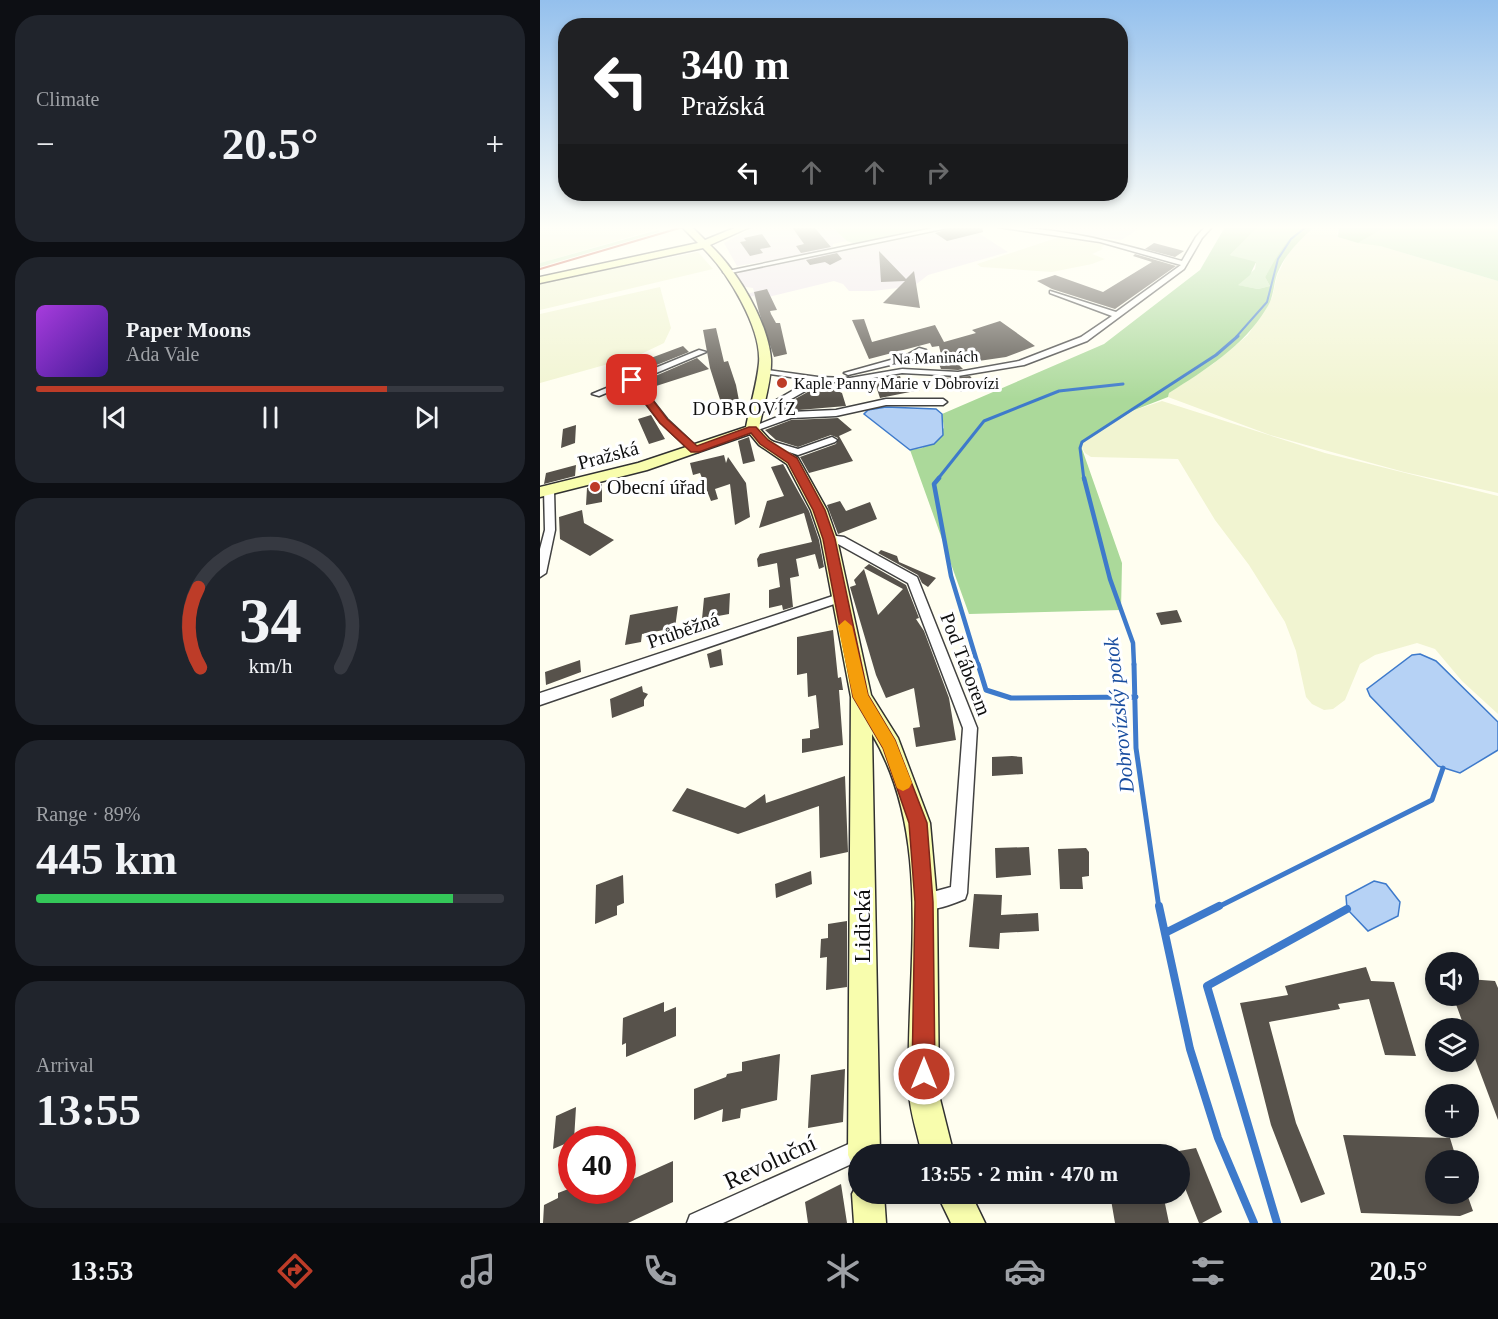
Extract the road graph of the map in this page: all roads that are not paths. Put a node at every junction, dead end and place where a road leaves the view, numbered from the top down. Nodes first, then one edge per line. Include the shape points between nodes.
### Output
1 (733, 284) edge
2 (1158, 284) edge
3 (1052, 292) dead end
4 (1116, 315) junction
5 (922, 350) dead end
6 (702, 352) dead end
7 (764, 371) junction
8 (818, 379) junction
9 (632, 380) junction
10 (596, 394) dead end
11 (943, 402) dead end
12 (756, 411) junction
13 (752, 429) junction
14 (832, 440) dead end
15 (764, 442) junction
16 (695, 450) junction
17 (545, 491) edge
18 (829, 539) junction
19 (540, 573) edge
20 (839, 598) junction
21 (861, 697) junction
22 (540, 699) edge
23 (924, 902) junction
24 (864, 1144) edge
25 (935, 1144) edge
26 (848, 1158) edge
27 (869, 1204) edge
28 (959, 1204) edge
29 (698, 1223) edge
30 (870, 1223) edge
31 (969, 1223) edge

1 - 7 street via 760,328
2 - 4 street, Na Maninách
3 - 4 street
4 - 8 street, Na Maninách via 1084,339 1002,367 958,374 902,371 850,380
5 - 8 street via 908,358
6 - 9 street
7 - 8 street, Na Maninách
7 - 12 street
8 - 12 street via 770,408
9 - 10 street
9 - 16 street via 664,421
11 - 13 street via 886,402 836,413 790,415
12 - 13 street
13 - 15 street
13 - 16 street, Pražská
14 - 15 street via 798,452
15 - 18 street via 793,460
16 - 17 street, Pražská
17 - 19 street via 550,530
18 - 20 street
18 - 23 street, Pod Táborem via 840,540 913,580 970,728 959,893
20 - 21 street
20 - 22 street, Průběžná
21 - 23 street via 890,745 918,823
21 - 24 street, Lidická
23 - 25 street via 924,1095
26 - 29 street, Revoluční
27 - 30 street
28 - 31 street

